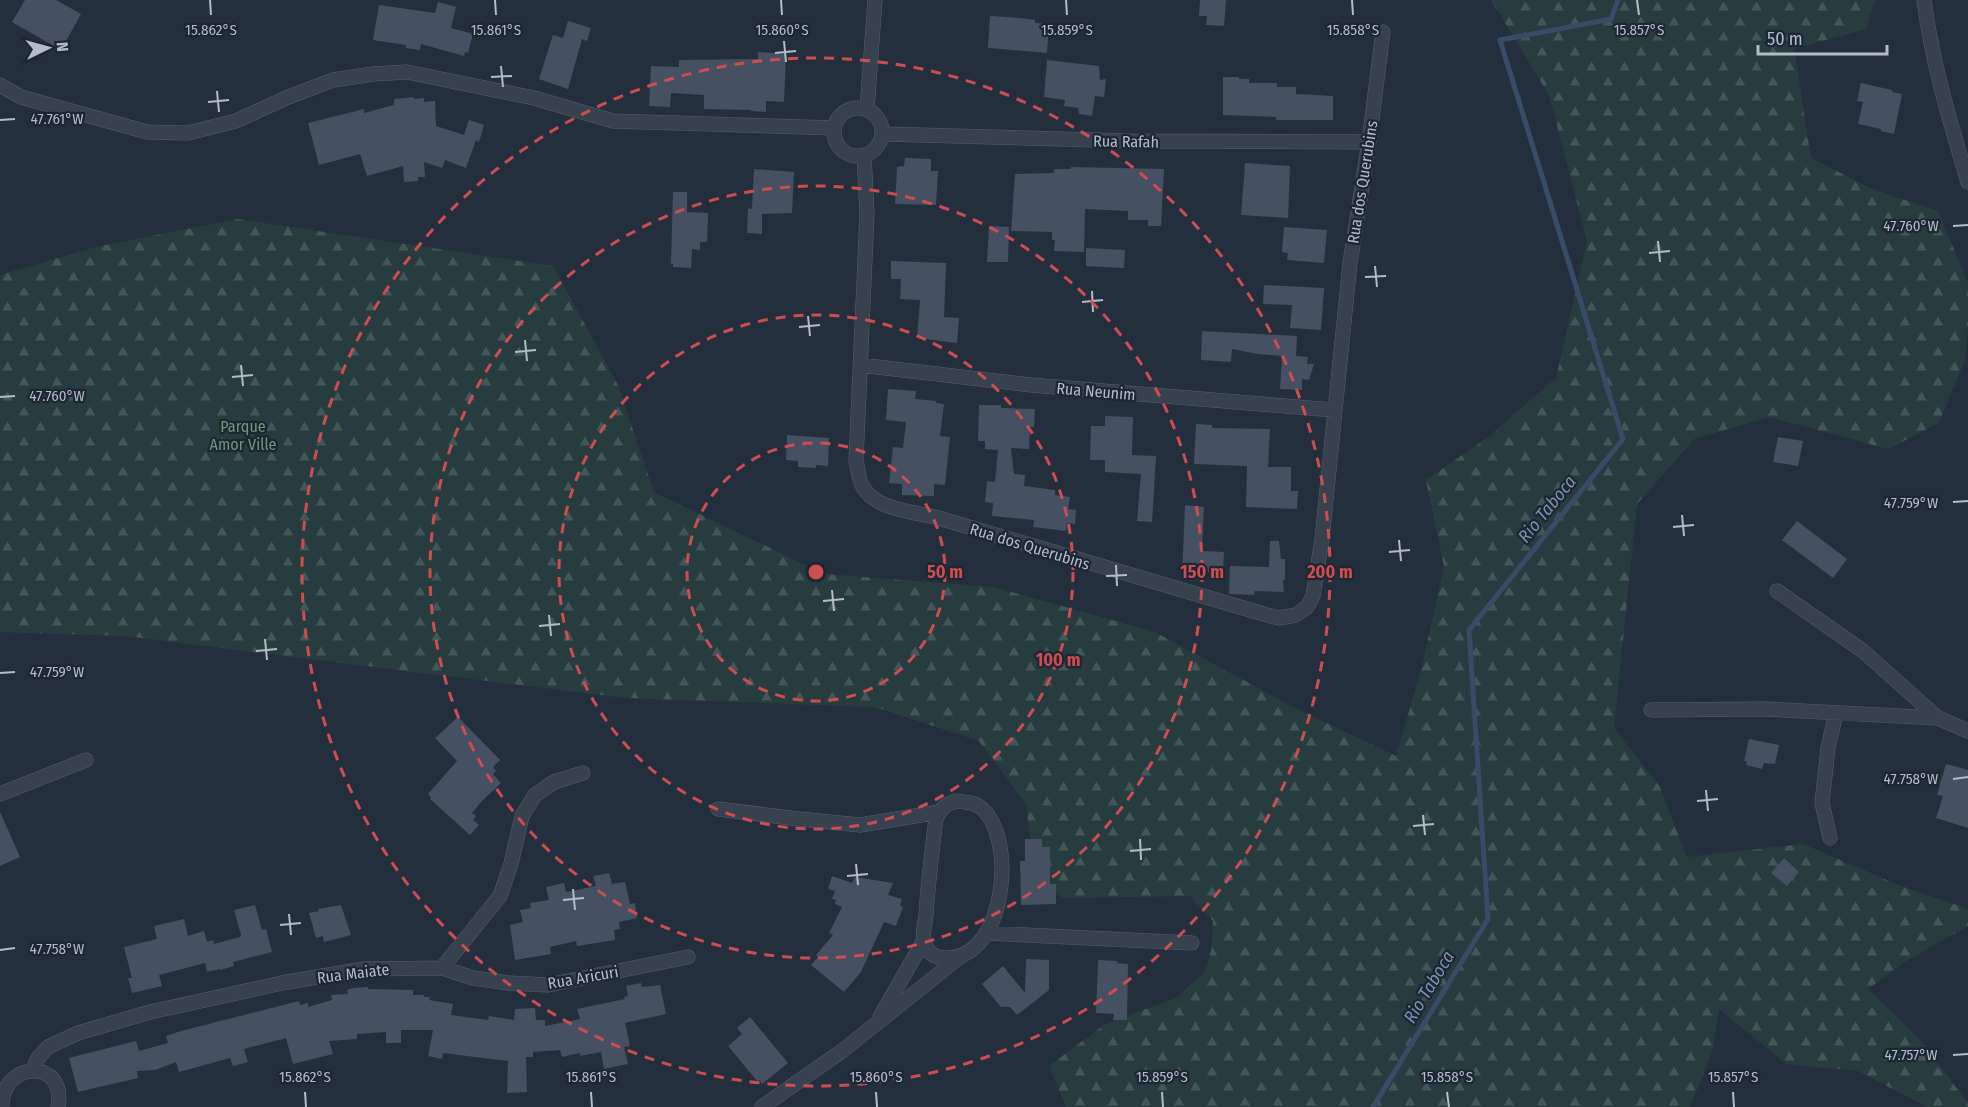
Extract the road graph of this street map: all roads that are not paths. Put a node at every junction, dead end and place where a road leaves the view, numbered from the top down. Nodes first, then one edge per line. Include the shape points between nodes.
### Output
1 (875, 0) edge
2 (1924, 0) edge
3 (1383, 32) dead end
4 (0, 85) edge
5 (867, 109) junction
6 (834, 128) junction
7 (882, 134) junction
8 (1369, 142) junction
9 (864, 155) junction
10 (1968, 182) edge
11 (860, 365) junction
12 (1334, 410) junction
13 (1777, 591) dead end
14 (1651, 710) dead end
15 (1836, 713) junction
16 (1938, 718) junction
17 (1968, 731) edge
18 (86, 760) dead end
19 (584, 772) dead end
20 (0, 794) edge
21 (718, 809) dead end
22 (939, 812) junction
23 (1830, 838) dead end
24 (986, 933) junction
25 (924, 940) junction
26 (1192, 943) dead end
27 (961, 956) junction
28 (688, 957) dead end
29 (442, 968) junction
30 (877, 1022) junction
31 (33, 1070) junction
32 (1, 1091) edge
33 (2, 1107) edge
34 (58, 1107) edge
35 (762, 1107) edge

1 - 5 street
2 - 10 street via 1928,31
3 - 8 street, Rua dos Querubins
4 - 6 street via 21,97 147,132 188,133 236,121 333,80 407,72 534,98 613,121
5 - 6 street via 852,108 840,116
5 - 7 street via 879,118
6 - 9 street via 842,150 853,156
7 - 8 street, Rua Rafah
7 - 9 street via 877,147
8 - 12 street, Rua dos Querubins via 1350,263
9 - 11 street, Rua dos Querubins via 867,214
11 - 12 street, Rua Neunim via 1031,385
11 - 12 street, Rua dos Querubins via 856,460 861,485 878,501 1279,618 1296,615 1313,596
13 - 16 street via 1863,651
14 - 15 street
15 - 16 street
15 - 23 street via 1822,803
16 - 17 street
18 - 20 street
19 - 29 street via 554,782 535,795 522,816 500,896
21 - 22 street via 860,825
22 - 24 street via 947,803 975,804 989,818 998,838 1001,896
22 - 25 street
24 - 26 street
24 - 27 street
25 - 27 street via 934,956
25 - 30 street
27 - 30 street
28 - 29 street, Rua Aricuri via 548,985 473,978
29 - 31 street, Rua Maiate via 364,969 150,1012 78,1033 48,1047
30 - 35 street
31 - 32 street via 8,1079
31 - 34 street via 52,1080
32 - 33 street

